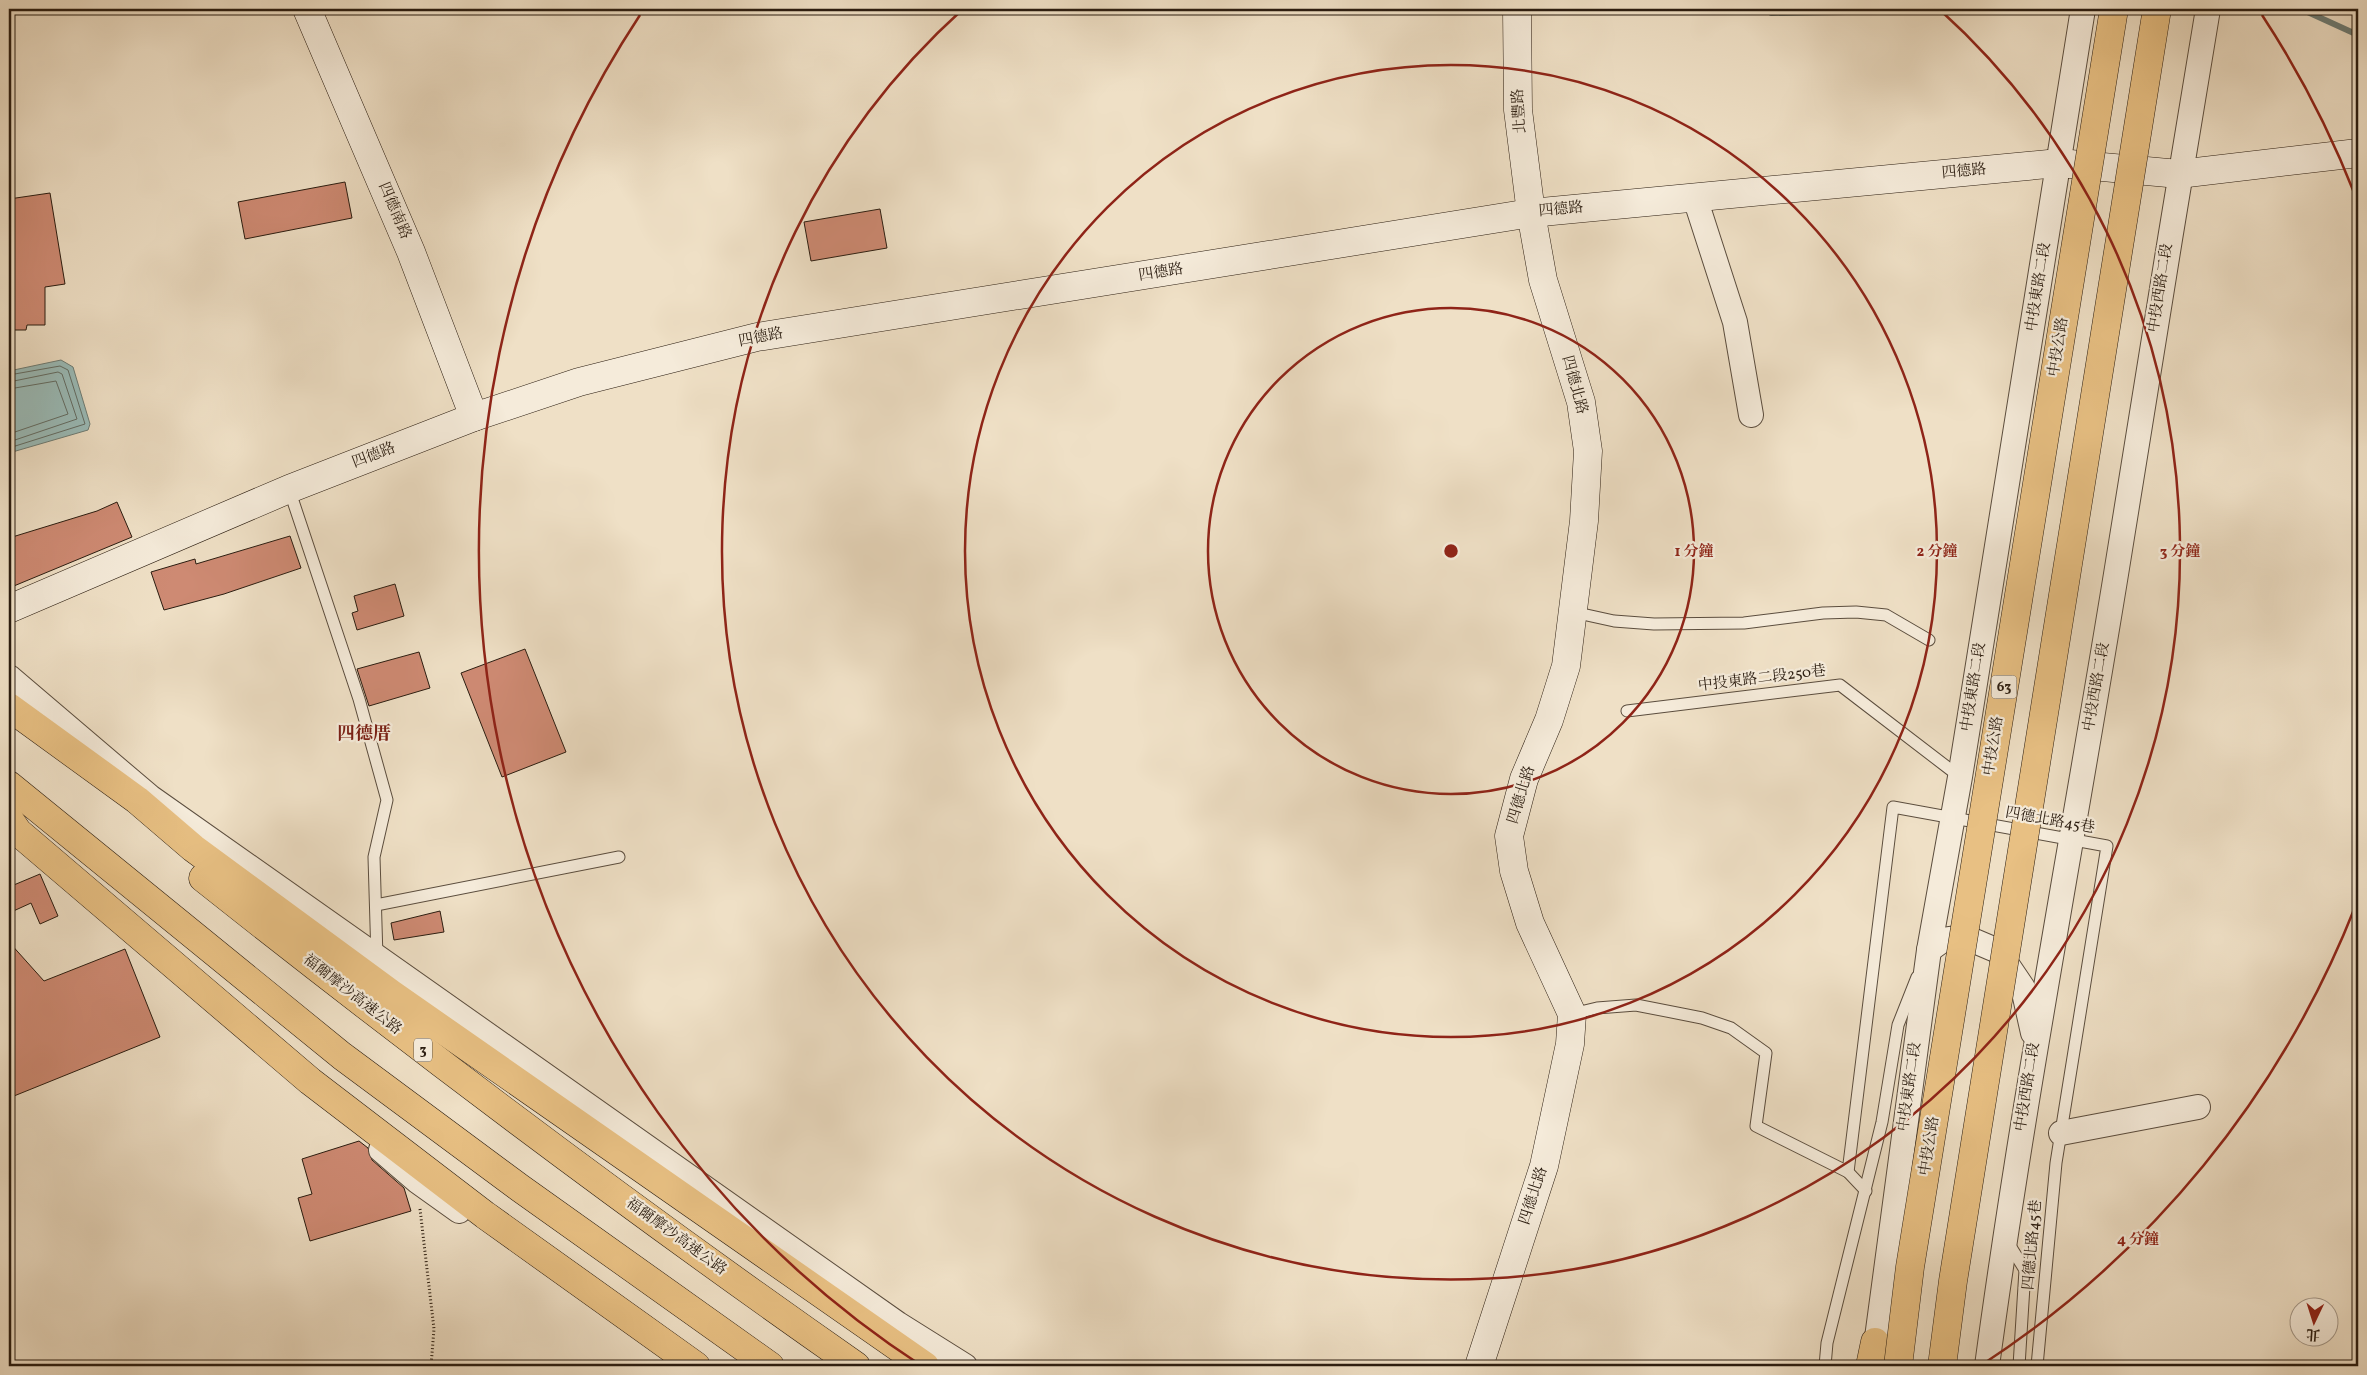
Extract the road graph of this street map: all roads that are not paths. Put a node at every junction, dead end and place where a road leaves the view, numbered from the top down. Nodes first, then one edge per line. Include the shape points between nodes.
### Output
1 (307, 9) edge
2 (1516, 9) edge
3 (2083, 9) edge
4 (2114, 9) edge
5 (2157, 9) edge
6 (2208, 9) edge
7 (2358, 153) edge
8 (2059, 164) junction
9 (2179, 174) junction
10 (1695, 198) junction
11 (1531, 213) junction
12 (1751, 415) dead end
13 (474, 417) junction
14 (288, 489) junction
15 (9, 609) edge
16 (1573, 612) junction
17 (1929, 640) dead end
18 (9, 678) edge
19 (9, 708) edge
20 (1627, 712) dead end
21 (1960, 777) junction
22 (9, 785) edge
23 (9, 819) edge
24 (1952, 820) junction
25 (9, 833) edge
26 (2071, 838) junction
27 (619, 856) dead end
28 (376, 904) junction
29 (1928, 950) junction
30 (378, 958) junction
31 (1572, 1014) junction
32 (2036, 1042) junction
33 (2198, 1107) dead end
34 (2061, 1133) junction
35 (1848, 1172) junction
36 (1866, 1191) junction
37 (2004, 1237) junction
38 (1873, 1358) edge
39 (679, 1366) edge
40 (696, 1366) edge
41 (770, 1366) edge
42 (856, 1366) edge
43 (925, 1366) edge
44 (965, 1366) edge
45 (1479, 1366) edge
46 (1824, 1366) edge
47 (1898, 1366) edge
48 (1942, 1366) edge
49 (1987, 1366) edge
50 (2019, 1366) edge
51 (2037, 1366) edge

1 - 13 main road, 四德南路 via 411,252
2 - 11 main road, 北豐路 via 1518,110
3 - 8 street, 中投東路二段
4 - 47 main road, 中投公路 / 63, bridge via 1910,1267
5 - 48 main road, bridge
6 - 9 street, 中投西路二段
7 - 9 main road, 四德路
8 - 9 main road, 四德路
8 - 10 main road, 四德路
8 - 21 street, 中投東路二段
9 - 26 street, 中投西路二段
10 - 11 main road, 四德路
10 - 12 street via 1735,322
11 - 13 main road, 四德路 via 757,337 579,382
11 - 16 main road, 四德北路 via 1543,280 1581,402 1588,451
13 - 14 main road, 四德路
14 - 15 main road, 四德路
14 - 28 lane via 359,699 387,800 374,857
16 - 17 lane via 1614,622 1654,624 1744,623 1856,612 1886,615
16 - 31 main road, 四德北路 via 1566,666 1549,720 1524,779 1509,836 1514,871 1530,923
18 - 30 street via 150,797
19 - 42 main road, 福爾摩沙高速公路 / 3 via 181,860 379,1017 548,1145
19 - 43 main road via 137,800 192,848 393,995
20 - 21 lane, 中投東路二段250巷 via 1840,684
21 - 24 street, 中投東路二段
22 - 41 main road via 342,1056
23 - 40 main road via 18,832 310,1081 485,1215
24 - 26 lane, 四德北路45巷
24 - 29 street, 中投東路二段
24 - 35 lane, 四德北路45巷 via 1893,807
25 - 39 street via 417,1181
26 - 32 street, 中投西路二段
26 - 34 lane, 四德北路45巷 via 2107,846
27 - 28 lane
28 - 30 lane
29 - 32 street via 1943,940 1965,938 1998,951 2023,988
29 - 36 lane via 1898,1026 1882,1122
29 - 38 street, 中投東路二段
30 - 44 street via 898,1324
31 - 35 lane via 1636,1004 1702,1018 1731,1028 1766,1053 1756,1126
31 - 45 main road, 四德北路 via 1570,1044 1544,1166
32 - 37 street, 中投西路二段
33 - 34 street
34 - 51 lane, 四德北路45巷
35 - 36 lane
36 - 46 lane
37 - 49 street, 中投西路二段
37 - 50 lane via 2025,1270

